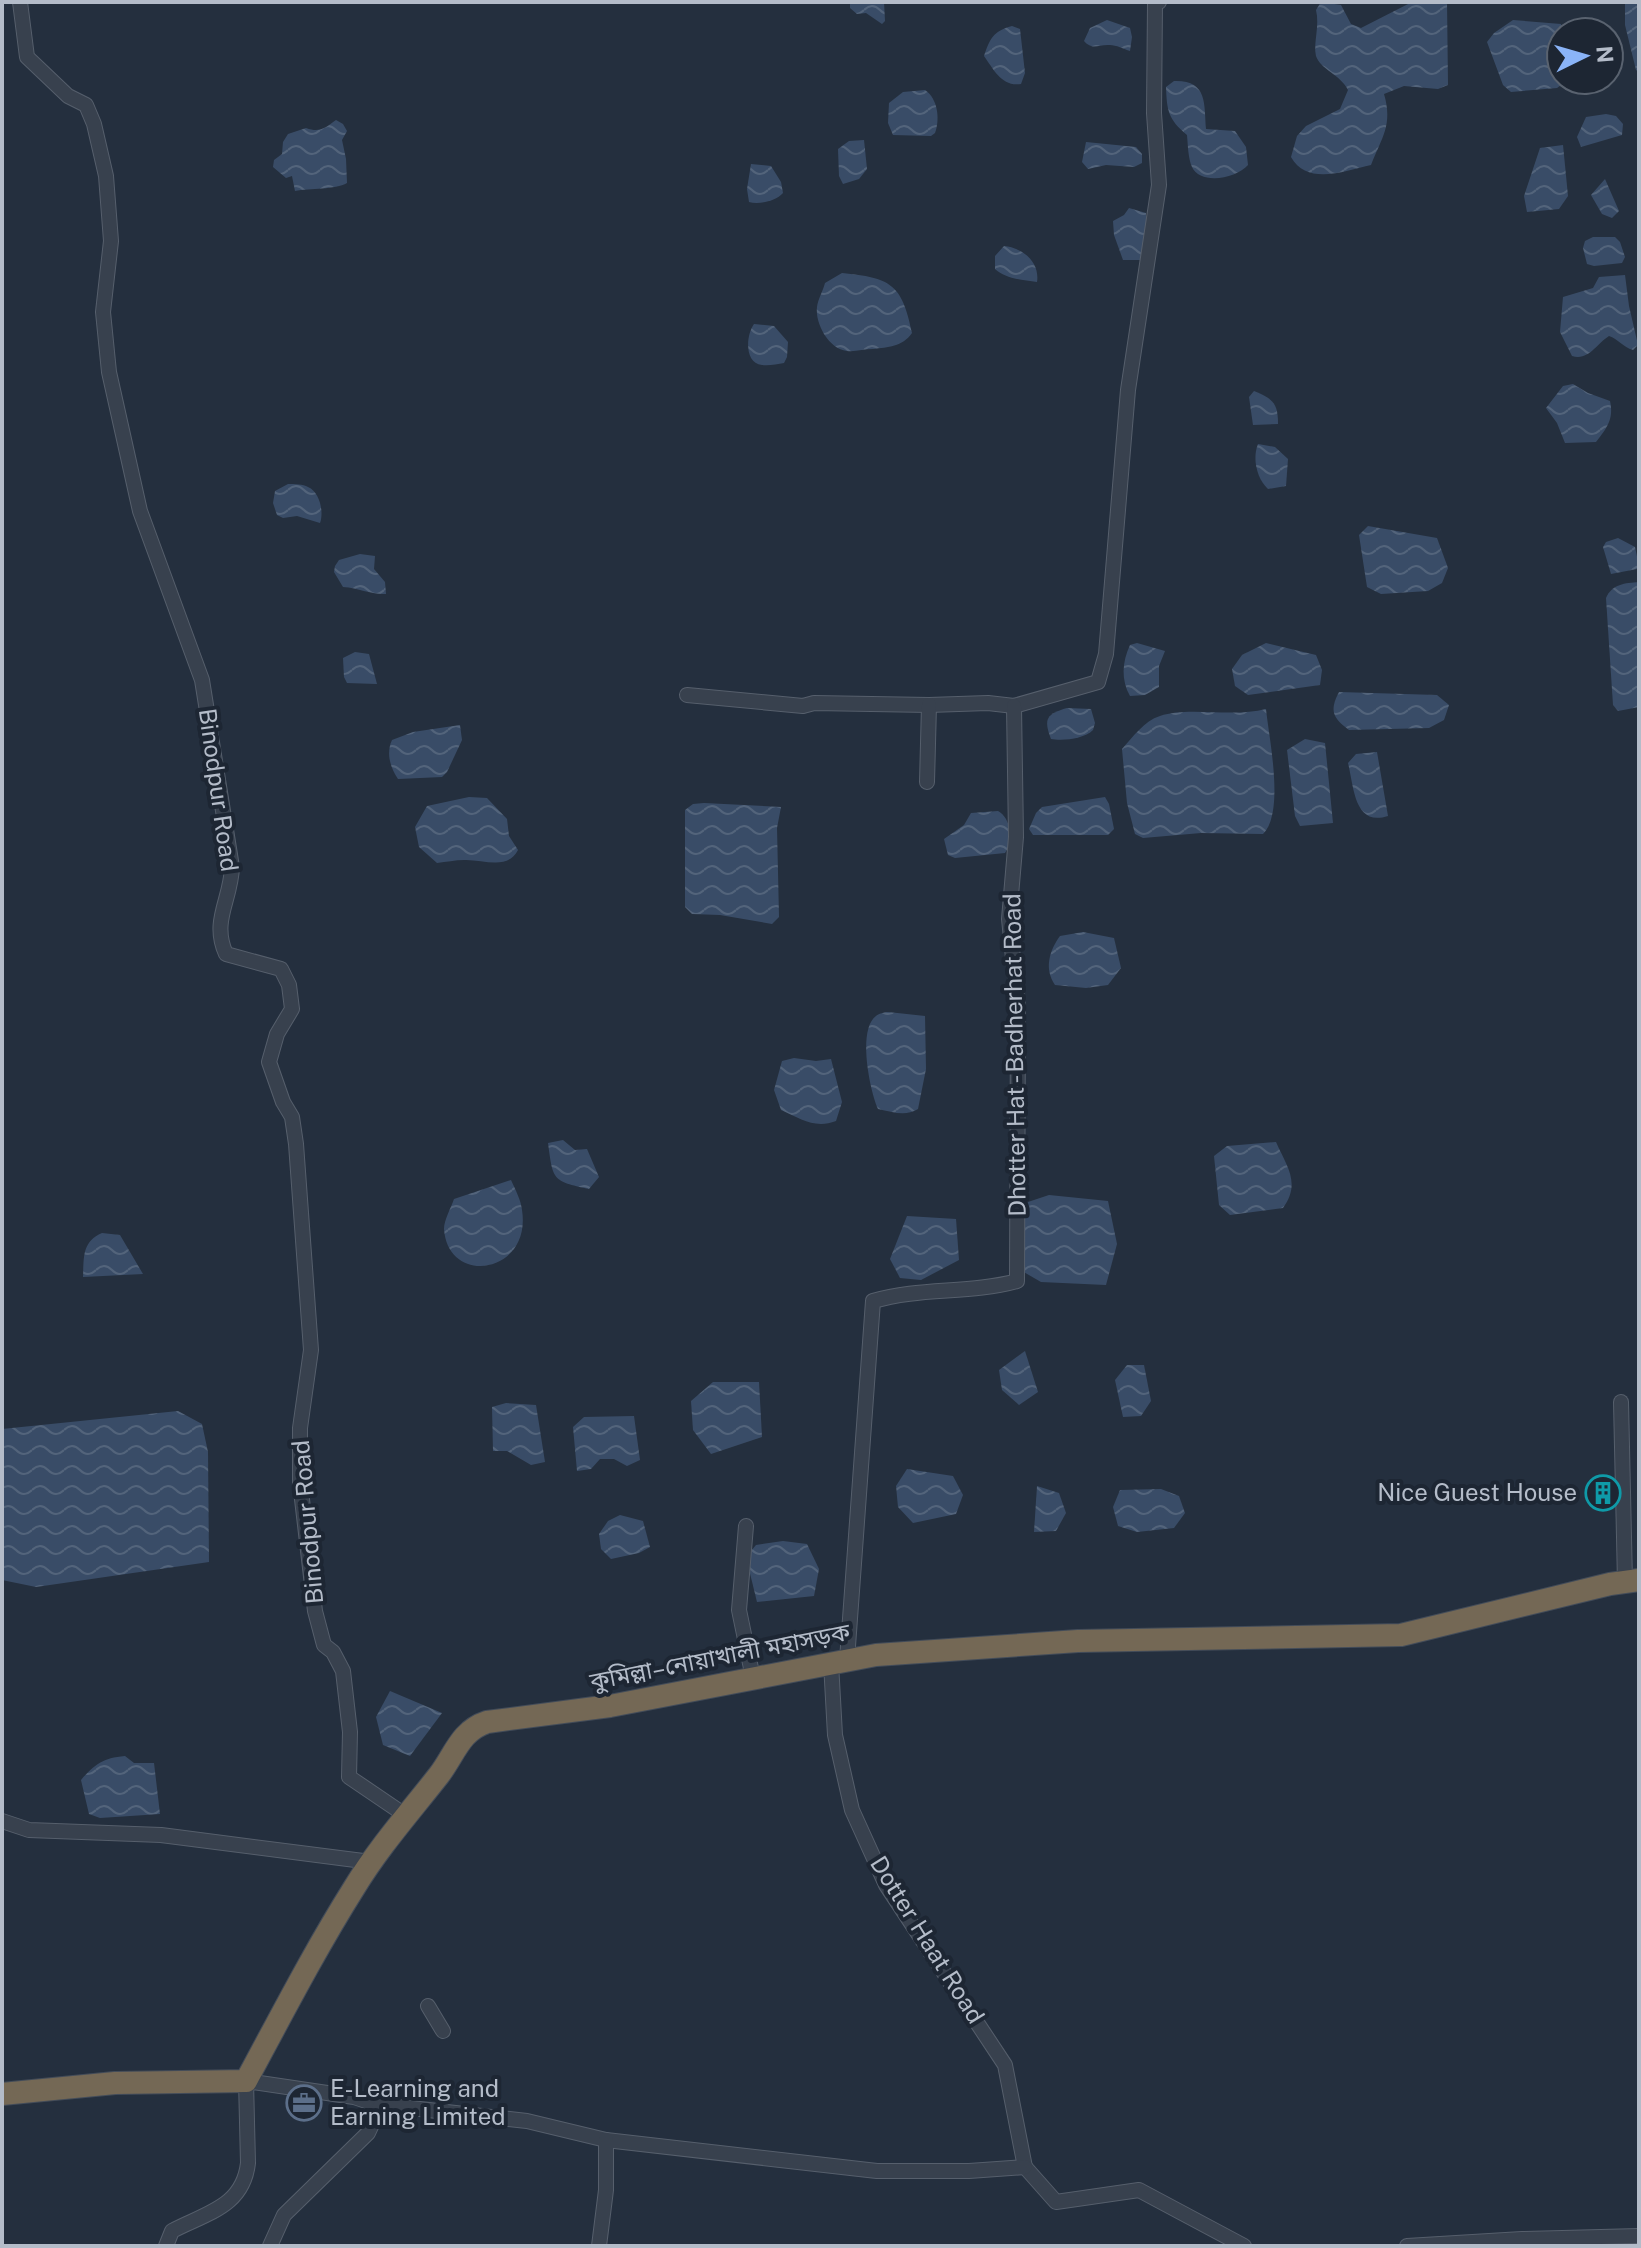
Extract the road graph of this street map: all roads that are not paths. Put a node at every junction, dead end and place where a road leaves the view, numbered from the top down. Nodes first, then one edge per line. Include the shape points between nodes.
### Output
1 (20, 2) edge
2 (1157, 3) edge
3 (687, 695) dead end
4 (929, 705) junction
5 (1014, 706) junction
6 (927, 782) dead end
7 (1621, 1402) dead end
8 (746, 1526) dead end
9 (1632, 1581) edge
10 (839, 1661) junction
11 (753, 1678) junction
12 (405, 1815) junction
13 (2, 1821) edge
14 (371, 1862) junction
15 (428, 2006) dead end
16 (443, 2031) dead end
17 (246, 2081) junction
18 (2, 2094) edge
19 (378, 2104) junction
20 (606, 2140) junction
21 (1025, 2167) junction
22 (1639, 2236) edge
23 (166, 2246) edge
24 (270, 2246) edge
25 (599, 2246) edge
26 (1244, 2246) edge
27 (1407, 2246) edge

1 - 12 street, Binodpur Road via 27,57 68,96 86,105 106,176 111,241 103,312 109,372 140,511 202,680 232,867 218,924 221,943 226,954 281,969 289,985 292,1009 269,1062 292,1117 306,1267 311,1350 300,1428 300,1482 315,1611 324,1645 343,1671 349,1777
2 - 5 street via 1154,113 1159,185 1128,390 1106,654 1098,682
3 - 4 street via 803,706
4 - 5 street
4 - 6 street
5 - 10 street, Dhotter Hat - Badherhat Road via 1016,837 1009,919 1018,1007 1017,1281 873,1301
7 - 9 street
8 - 11 street via 739,1610
9 - 10 highway, কুমিল্লা–নোয়াখালী মহাসড়ক via 1401,1635 1007,1644
10 - 11 highway, কুমিল্লা–নোয়াখালী মহাসড়ক
10 - 21 street, Dotter Haat Road via 835,1735 852,1810 886,1885 1005,2065
11 - 12 highway, কুমিল্লা–নোয়াখালী মহাসড়ক via 472,1727
12 - 14 highway, কুমিল্লা–নোয়াখালী মহাসড়ক
13 - 14 street via 29,1830 161,1835
14 - 17 highway, কুমিল্লা–নোয়াখালী মহাসড়ক
15 - 16 street
17 - 18 highway via 115,2083
17 - 19 street
17 - 23 street via 248,2163 242,2187 237,2197 172,2231
19 - 20 street via 527,2121
19 - 24 street via 368,2133 284,2215
20 - 21 street via 877,2171
20 - 25 street
21 - 26 street via 1056,2202 1139,2190
22 - 27 street

